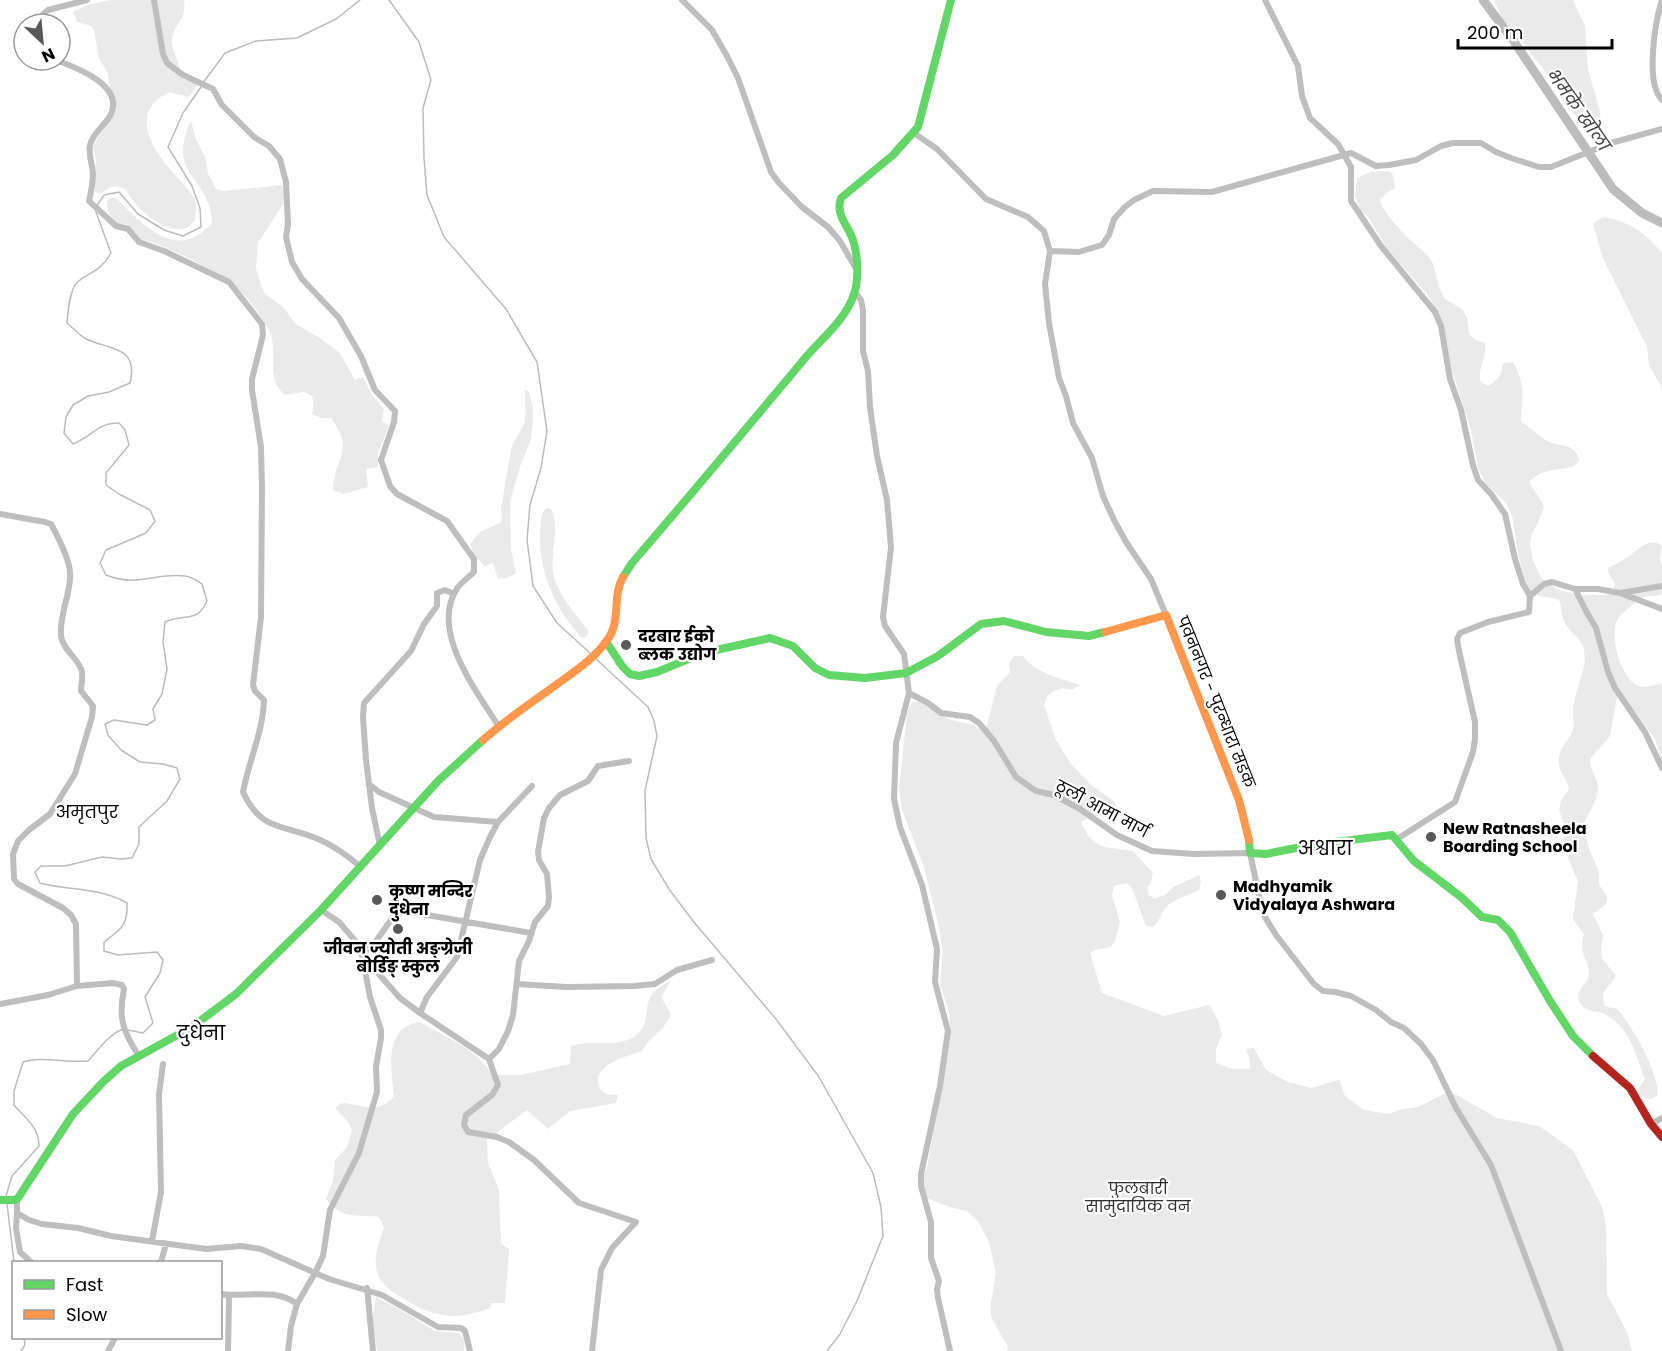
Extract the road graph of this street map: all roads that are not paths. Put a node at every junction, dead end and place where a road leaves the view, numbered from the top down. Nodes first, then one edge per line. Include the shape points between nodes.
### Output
1 (87, 0) edge
2 (154, 0) edge
3 (682, 0) edge
4 (951, 0) edge
5 (1265, 0) edge
6 (1662, 0) edge
7 (46, 12) edge
8 (72, 66) edge
9 (1662, 100) edge
10 (1662, 129) edge
11 (914, 133) junction
12 (1344, 154) junction
13 (1050, 251) junction
14 (855, 268) junction
15 (855, 292) junction
16 (0, 514) edge
17 (1662, 586) edge
18 (1575, 589) junction
19 (1620, 593) junction
20 (454, 594) junction
21 (1530, 597) junction
22 (1662, 609) edge
23 (1166, 615) junction
24 (605, 645) junction
25 (906, 673) junction
26 (909, 693) junction
27 (499, 727) junction
28 (629, 760) dead end
29 (1662, 768) edge
30 (369, 784) junction
31 (532, 786) dead end
32 (414, 809) junction
33 (498, 822) junction
34 (1397, 839) junction
35 (380, 846) junction
36 (1250, 853) junction
37 (361, 867) junction
38 (321, 910) junction
39 (466, 921) junction
40 (531, 933) junction
41 (362, 955) junction
42 (712, 960) dead end
43 (517, 984) junction
44 (77, 986) junction
45 (0, 1004) edge
46 (420, 1013) junction
47 (139, 1056) junction
48 (489, 1059) junction
49 (164, 1064) dead end
50 (1662, 1118) edge
51 (1651, 1124) junction
52 (1662, 1137) edge
53 (15, 1199) junction
54 (0, 1200) edge
55 (17, 1214) junction
56 (152, 1241) junction
57 (166, 1244) junction
58 (29, 1261) edge
59 (161, 1261) edge
60 (315, 1273) junction
61 (367, 1288) junction
62 (222, 1294) edge
63 (229, 1296) junction
64 (297, 1304) junction
65 (224, 1325) edge
66 (228, 1351) edge
67 (288, 1351) edge
68 (373, 1351) edge
69 (470, 1351) edge
70 (592, 1351) edge
71 (951, 1351) edge
72 (1561, 1351) edge

1 - 7 street
2 - 20 street via 167,63 213,89 222,105 280,159 286,182 286,237 292,262 302,279 339,318 375,390 395,411 381,460 390,486 397,494 447,521 474,559 474,572
3 - 14 street via 711,30 728,56 771,172 802,207 828,227
4 - 11 main road
5 - 12 street via 1298,66 1310,118
6 - 9 street via 1653,63 1654,85
8 - 37 street via 90,73 108,92 113,104 90,142 93,175 89,201 116,226 128,229 139,242 229,282 262,324 252,390 261,447 262,488 261,617 253,685 264,700 264,710 243,792 255,813 268,823 317,838
10 - 12 street via 1611,143 1551,167 1510,158 1481,143 1441,146 1416,160 1389,165 1376,166 1351,153
11 - 13 street via 937,148 986,200 1038,224
11 - 14 main road via 837,205 855,246
12 - 13 street via 1212,192 1153,191 1125,207 1101,245 1079,252
12 - 21 street via 1351,167 1352,201 1381,246 1435,312 1441,326 1450,379 1478,480 1505,514 1517,566
13 - 23 street via 1046,301 1059,378 1073,423 1092,458 1114,519 1151,579
14 - 15 main road
15 - 24 main road via 841,317 632,563 620,583 615,621
15 - 25 street via 863,310 870,407 887,500 891,547 883,617 904,654
16 - 44 street via 45,522 55,532 70,571 61,639 82,671 81,691 93,706 75,774 50,814 18,841 13,854 14,879 18,884 63,908 76,924
17 - 19 street
18 - 19 street
18 - 21 street via 1552,582
18 - 29 street via 1596,628 1615,688 1645,732
19 - 22 street
20 - 27 street via 448,616 452,642
20 - 30 street via 445,590 437,593 437,606 411,651 364,703
21 - 34 street via 1529,612 1460,633 1459,651 1475,722 1473,752 1455,802
23 - 25 main road, पवननगर - पुरन्धारा सडक via 1089,636 1046,632 1004,621 981,624 938,656
23 - 36 main road, पवननगर - पुरन्धारा सडक via 1239,801
24 - 25 main road, पवननगर - पुरन्धारा सडक via 630,674 639,676 703,653 770,638 793,646 829,675 865,678
24 - 27 main road
25 - 26 street
26 - 36 street, ठूली आमा मार्ग via 941,713 970,717 979,723 1016,777 1036,791 1054,795 1080,809 1117,835 1152,851
26 - 71 street via 896,742 894,799 922,885 937,950 935,982 948,1031 921,1186 932,1222 931,1257
27 - 32 main road via 438,781
28 - 40 street via 598,766 588,781 560,795 549,808 537,852 547,874 548,906
30 - 32 street
30 - 35 street
31 - 33 street
32 - 33 street via 434,817
32 - 35 main road
33 - 39 street via 480,860
34 - 36 main road via 1392,835 1360,838 1266,854
34 - 51 main road via 1414,861 1482,917 1498,920 1510,932 1573,1036 1630,1088
35 - 37 main road
36 - 72 street via 1263,914 1307,976 1323,991 1351,996 1404,1028 1433,1060 1456,1108 1491,1165
37 - 38 main road
38 - 41 street via 350,933
38 - 47 main road via 236,994 192,1027
39 - 40 street
39 - 41 street via 398,910
39 - 46 street via 457,957
40 - 43 street via 519,961
41 - 46 street via 400,998
41 - 60 street via 381,1030 377,1092 359,1153 330,1210 324,1250
42 - 43 street via 677,970 656,984
43 - 48 street via 508,1031
44 - 45 street
44 - 47 street via 122,985 123,1029
46 - 48 street
47 - 53 main road via 113,1073 73,1114
48 - 70 street via 498,1085 492,1095 466,1115 464,1125 468,1132 509,1142 579,1203 636,1222 612,1248 601,1270
49 - 56 street via 159,1094 161,1192
50 - 51 street
51 - 52 main road
53 - 54 main road
53 - 55 street
55 - 56 street via 42,1224
55 - 58 street via 20,1252
56 - 57 street
57 - 59 street
57 - 60 street via 206,1249 250,1246
60 - 61 street
60 - 64 street
61 - 68 street
61 - 69 street via 438,1328 461,1328
62 - 63 street
63 - 64 street via 262,1294 291,1299
63 - 65 street
64 - 67 street
65 - 66 street

